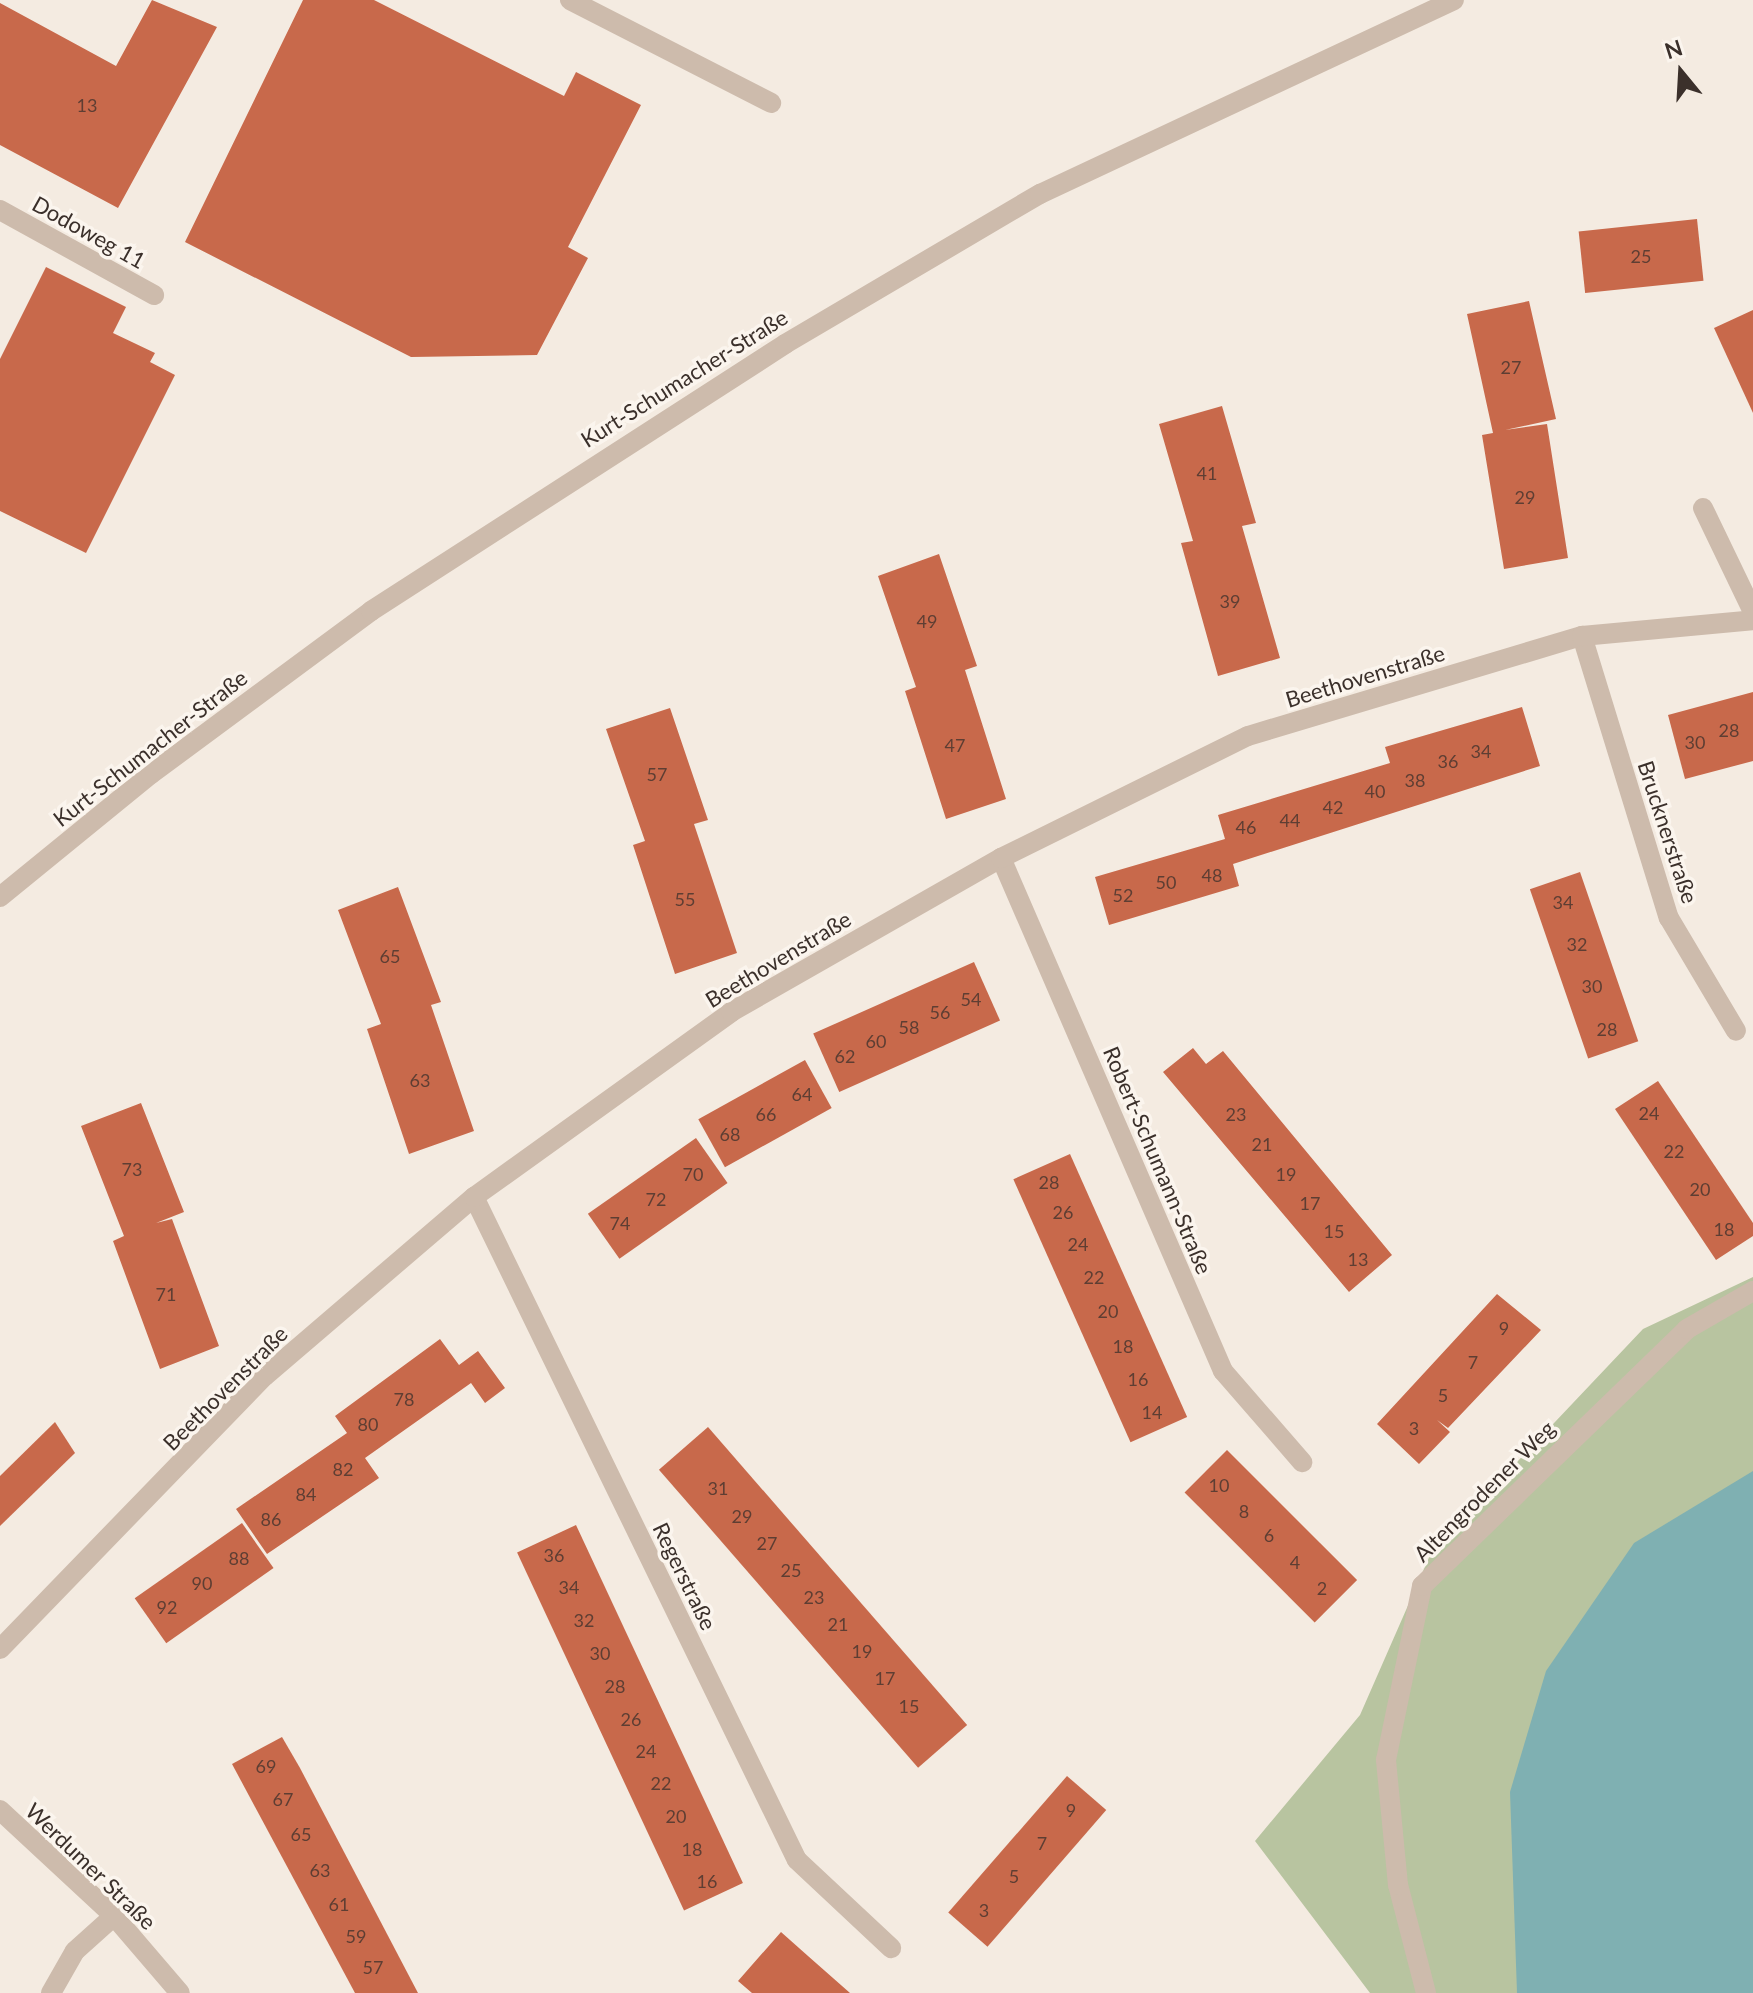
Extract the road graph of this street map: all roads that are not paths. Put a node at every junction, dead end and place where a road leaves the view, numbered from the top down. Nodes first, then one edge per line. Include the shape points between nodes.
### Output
1 (570, 0) edge
2 (1454, 0) edge
3 (771, 103) dead end
4 (0, 210) edge
5 (154, 295) dead end
6 (1703, 508) dead end
7 (1753, 612) edge
8 (1753, 620) edge
9 (1582, 636) junction
10 (1001, 858) junction
11 (0, 897) edge
12 (1736, 1031) dead end
13 (474, 1197) junction
14 (1753, 1291) edge
15 (1302, 1462) dead end
16 (0, 1649) edge
17 (0, 1810) edge
18 (114, 1916) junction
19 (891, 1948) dead end
20 (51, 1993) edge
21 (180, 1993) edge
22 (1426, 1993) edge

1 - 3 street
2 - 11 street, Kurt-Schumacher-Straße via 1040,194 758,360 371,611 151,774
4 - 5 street, Dodoweg 11
6 - 7 street
8 - 9 street, Beethovenstraße
9 - 10 street, Beethovenstraße via 1248,736
9 - 12 street, Brucknerstraße via 1669,918
10 - 13 street, Beethovenstraße via 731,1012
10 - 15 street, Robert-Schumann-Straße via 1223,1371
13 - 16 street, Beethovenstraße via 265,1376
13 - 19 street, Regerstraße via 797,1860
14 - 22 street, Altengrodener Weg via 1687,1329 1422,1586 1386,1760 1398,1885
17 - 18 street, Werdumer Straße
18 - 20 street via 75,1951
18 - 21 street, Werdumer Straße

